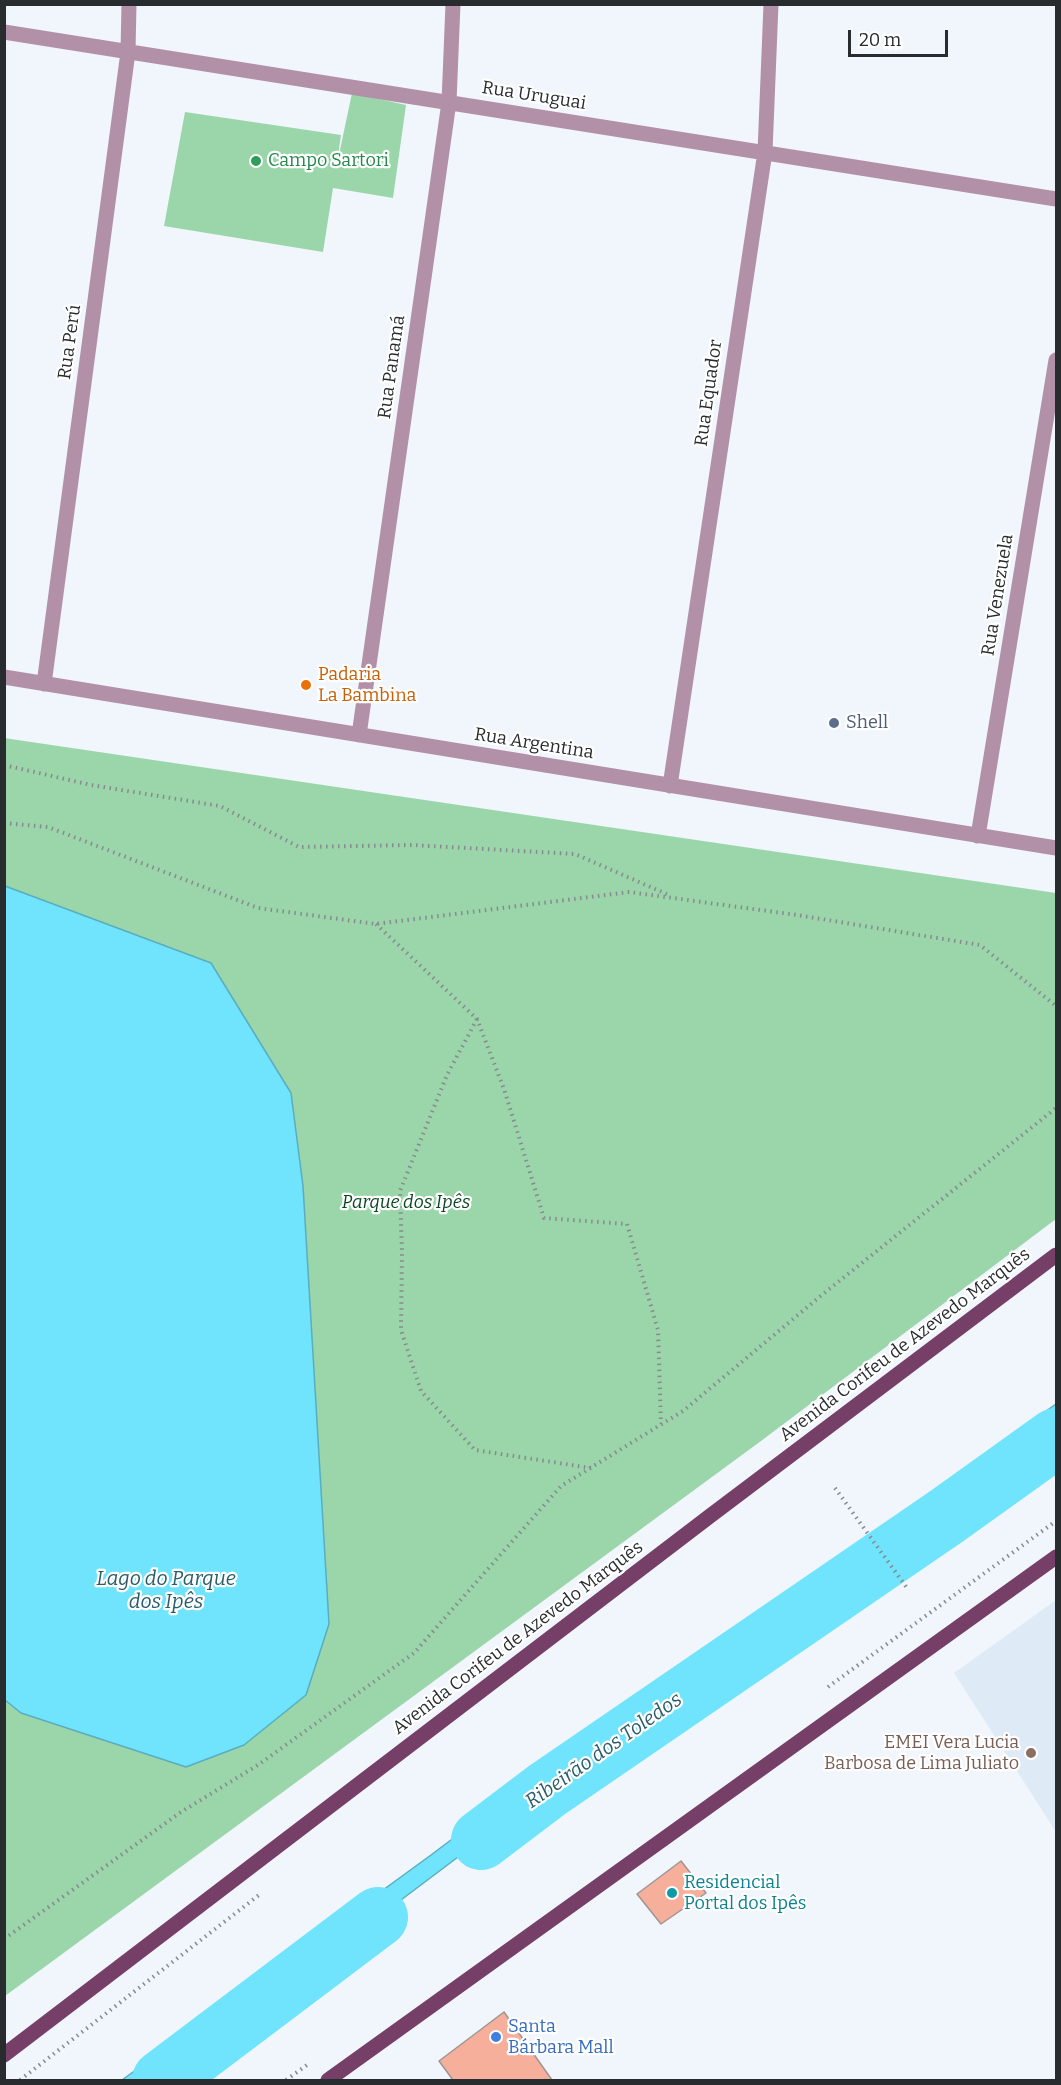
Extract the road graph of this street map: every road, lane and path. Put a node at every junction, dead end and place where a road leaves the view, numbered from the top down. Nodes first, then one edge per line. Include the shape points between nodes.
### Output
1 (129, 4) edge
2 (453, 4) edge
3 (771, 4) edge
4 (4, 32) edge
5 (128, 52) junction
6 (449, 102) junction
7 (765, 152) junction
8 (1056, 199) edge
9 (1056, 360) edge
10 (4, 677) edge
11 (44, 684) junction
12 (360, 735) junction
13 (4, 765) edge
14 (670, 786) junction
15 (4, 823) edge
16 (978, 836) junction
17 (1056, 848) edge
18 (677, 899) junction
19 (376, 924) junction
20 (1056, 1006) edge
21 (477, 1018) junction
22 (1056, 1108) edge
23 (1056, 1255) edge
24 (661, 1425) junction
25 (591, 1468) junction
26 (835, 1488) dead end
27 (1056, 1557) edge
28 (907, 1588) dead end
29 (4, 1939) edge
30 (4, 2055) edge
31 (328, 2080) edge

1 - 5 street, Rua Perú
2 - 6 street, Rua Panamá
3 - 7 street, Rua Equador
4 - 5 street, Rua Uruguai
5 - 6 street, Rua Uruguai
5 - 11 street, Rua Perú
6 - 7 street, Rua Uruguai
6 - 12 street, Rua Panamá
7 - 8 street, Rua Uruguai
7 - 14 street, Rua Equador
9 - 16 street, Rua Venezuela
10 - 11 street, Rua Argentina
11 - 12 street, Rua Argentina
12 - 14 street, Rua Argentina
13 - 18 path via 91,785 220,806 299,847 412,845 575,854
14 - 16 street, Rua Argentina
15 - 19 path via 48,827 258,908
16 - 17 street, Rua Argentina
18 - 19 path via 630,892
18 - 20 path via 980,945
19 - 21 path
21 - 24 path via 504,1089 544,1218 627,1224 658,1330
21 - 25 path via 447,1075 399,1191 401,1330 421,1391 475,1450
22 - 24 path via 684,1411
23 - 30 main road, Avenida Corifeu de Azevedo Marquês
24 - 25 path
25 - 29 path via 561,1486 414,1653
26 - 28 path
27 - 31 main road

